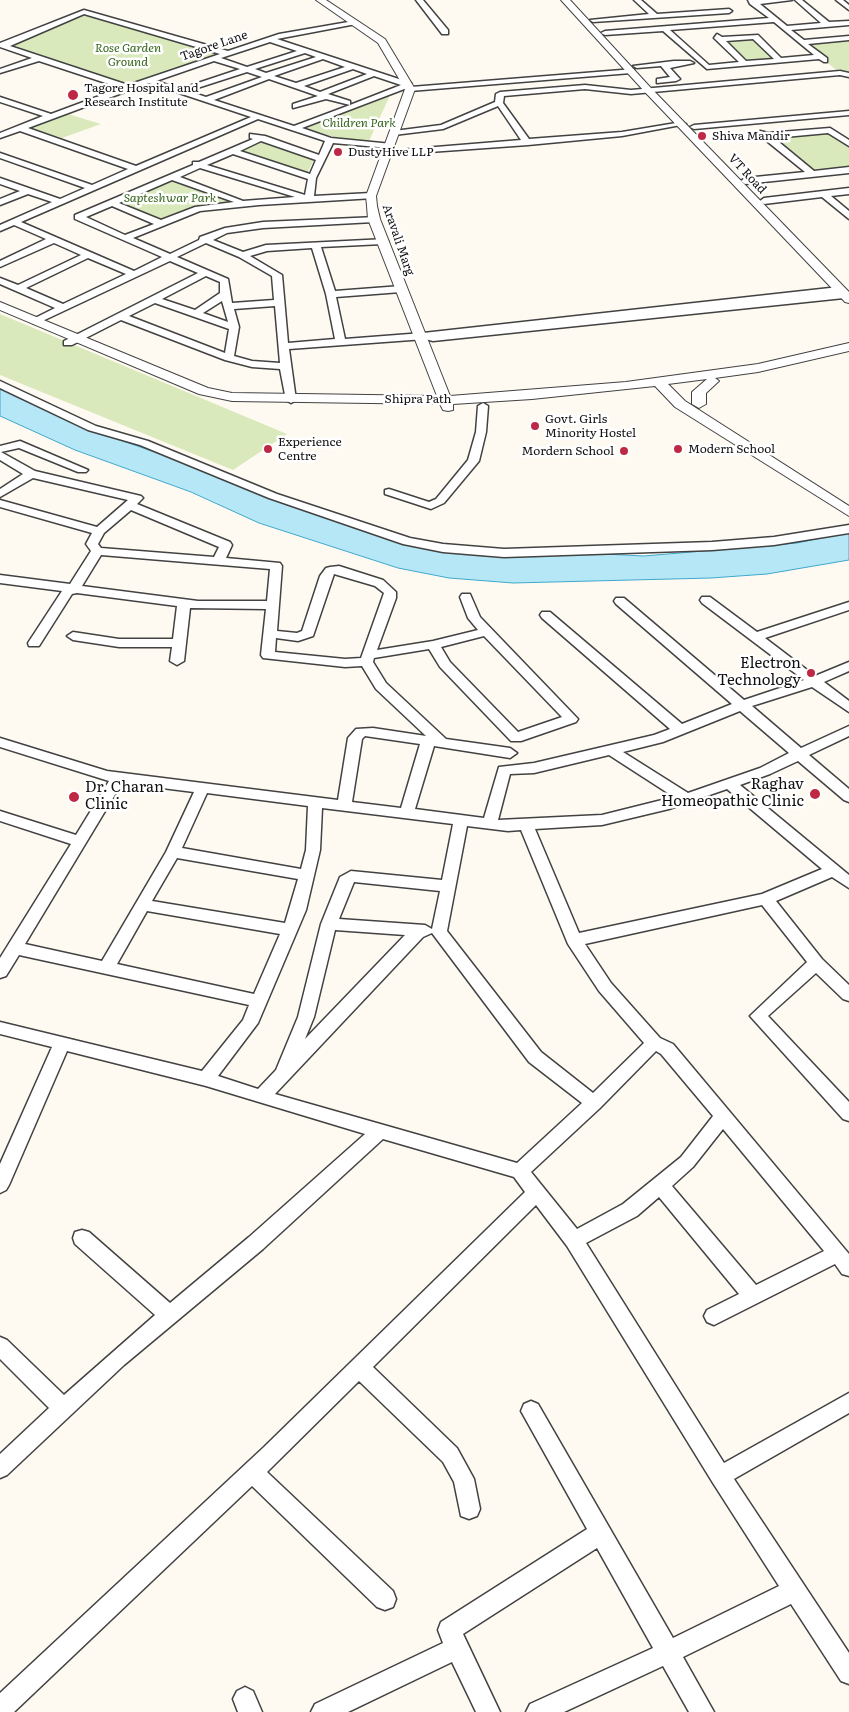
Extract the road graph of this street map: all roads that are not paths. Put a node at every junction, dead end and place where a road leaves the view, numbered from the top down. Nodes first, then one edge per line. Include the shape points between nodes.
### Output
1 (320, 0) edge
2 (419, 0) edge
3 (637, 0) edge
4 (789, 0) edge
5 (798, 0) edge
6 (839, 0) edge
7 (751, 1) edge
8 (572, 3) edge
9 (684, 4) dead end
10 (720, 4) dead end
11 (654, 6) dead end
12 (644, 7) junction
13 (849, 8) edge
14 (729, 11) junction
15 (695, 13) junction
16 (655, 16) junction
17 (592, 20) junction
18 (774, 20) junction
19 (354, 23) junction
20 (741, 23) junction
21 (849, 23) edge
22 (828, 25) junction
23 (784, 28) junction
24 (665, 29) junction
25 (445, 32) dead end
26 (605, 33) junction
27 (849, 38) edge
28 (269, 39) junction
29 (802, 42) junction
30 (2, 46) edge
31 (291, 46) junction
32 (304, 51) junction
33 (226, 53) junction
34 (323, 57) junction
35 (40, 58) junction
36 (213, 58) junction
37 (821, 58) junction
38 (700, 61) junction
39 (780, 61) junction
40 (340, 62) junction
41 (690, 63) dead end
42 (745, 64) junction
43 (234, 65) junction
44 (352, 66) junction
45 (707, 67) junction
46 (634, 69) junction
47 (1, 70) edge
48 (248, 70) junction
49 (840, 73) junction
50 (373, 74) junction
51 (849, 75) edge
52 (267, 76) junction
53 (849, 80) edge
54 (149, 81) junction
55 (283, 81) junction
56 (722, 82) junction
57 (296, 86) junction
58 (652, 86) junction
59 (409, 87) junction
60 (129, 88) junction
61 (181, 91) junction
62 (323, 95) junction
63 (0, 99) edge
64 (206, 100) junction
65 (347, 103) dead end
66 (499, 103) junction
67 (16, 105) junction
68 (296, 106) dead end
69 (0, 111) edge
70 (849, 113) edge
71 (50, 116) junction
72 (259, 116) junction
73 (749, 122) junction
74 (682, 124) junction
75 (694, 127) junction
76 (20, 128) junction
77 (296, 128) junction
78 (230, 129) junction
79 (394, 133) junction
80 (0, 136) edge
81 (766, 136) junction
82 (262, 138) junction
83 (330, 140) junction
84 (528, 143) junction
85 (849, 144) edge
86 (388, 150) junction
87 (233, 151) junction
88 (170, 155) junction
89 (2, 158) edge
90 (321, 159) junction
91 (199, 165) junction
92 (135, 169) junction
93 (849, 170) edge
94 (812, 174) junction
95 (172, 177) junction
96 (312, 178) junction
97 (0, 181) edge
98 (745, 181) junction
99 (104, 183) junction
100 (92, 188) junction
101 (27, 191) junction
102 (849, 191) edge
103 (134, 194) junction
104 (824, 194) junction
105 (371, 196) junction
106 (309, 199) junction
107 (764, 200) junction
108 (0, 202) edge
109 (60, 202) junction
110 (112, 203) junction
111 (245, 203) junction
112 (261, 213) junction
113 (849, 216) edge
114 (374, 219) junction
115 (14, 222) junction
116 (160, 223) junction
117 (0, 228) edge
118 (125, 238) junction
119 (55, 239) junction
120 (203, 239) junction
121 (383, 241) junction
122 (316, 245) junction
123 (89, 254) junction
124 (242, 255) junction
125 (168, 256) junction
126 (0, 264) edge
127 (207, 272) junction
128 (133, 274) junction
129 (0, 281) edge
130 (849, 284) edge
131 (17, 288) junction
132 (401, 289) junction
133 (225, 294) junction
134 (331, 294) junction
135 (844, 295) edge
136 (154, 299) junction
137 (279, 303) junction
138 (0, 306) edge
139 (229, 306) junction
140 (63, 308) junction
141 (196, 314) junction
142 (0, 315) edge
143 (121, 316) junction
144 (36, 321) junction
145 (234, 327) junction
146 (423, 337) junction
147 (73, 341) junction
148 (341, 343) junction
149 (284, 346) junction
150 (849, 347) edge
151 (849, 354) edge
152 (229, 358) junction
153 (285, 366) junction
154 (712, 381) junction
155 (0, 384) edge
156 (668, 384) junction
157 (630, 392) junction
158 (291, 400) junction
159 (448, 403) junction
160 (680, 404) junction
161 (699, 404) junction
162 (483, 406) junction
163 (715, 421) junction
164 (0, 449) edge
165 (0, 455) edge
166 (82, 470) dead end
167 (31, 474) junction
168 (389, 492) dead end
169 (0, 494) edge
170 (849, 500) edge
171 (0, 503) edge
172 (130, 505) junction
173 (849, 512) edge
174 (849, 529) edge
175 (99, 531) junction
176 (97, 551) junction
177 (219, 560) junction
178 (4, 580) edge
179 (71, 590) junction
180 (0, 592) edge
181 (466, 597) dead end
182 (706, 600) dead end
183 (620, 601) dead end
184 (184, 603) junction
185 (272, 605) junction
186 (849, 606) edge
187 (546, 615) dead end
188 (488, 631) junction
189 (270, 634) junction
190 (73, 636) dead end
191 (755, 637) junction
192 (34, 643) dead end
193 (179, 644) junction
194 (433, 644) junction
195 (368, 659) junction
196 (177, 660) dead end
197 (849, 666) edge
198 (813, 682) junction
199 (742, 705) junction
200 (849, 708) edge
201 (680, 730) junction
202 (849, 730) edge
203 (516, 738) junction
204 (0, 742) edge
205 (435, 742) junction
206 (611, 750) junction
207 (510, 753) junction
208 (798, 755) junction
209 (504, 770) junction
210 (118, 778) junction
211 (728, 783) junction
212 (202, 789) junction
213 (849, 797) edge
214 (686, 798) junction
215 (315, 801) junction
216 (344, 806) junction
217 (406, 814) junction
218 (0, 816) edge
219 (461, 821) junction
220 (490, 824) junction
221 (526, 825) junction
222 (79, 841) junction
223 (173, 852) junction
224 (833, 870) junction
225 (307, 874) junction
226 (849, 883) edge
227 (448, 886) junction
228 (766, 899) junction
229 (142, 905) junction
230 (329, 924) junction
231 (290, 930) junction
232 (419, 931) junction
233 (439, 932) junction
234 (574, 940) junction
235 (14, 948) junction
236 (816, 963) junction
237 (107, 968) junction
238 (0, 972) edge
239 (849, 995) edge
240 (260, 1001) junction
241 (0, 1028) edge
242 (62, 1043) junction
243 (654, 1043) junction
244 (284, 1072) junction
245 (206, 1079) junction
246 (254, 1095) junction
247 (594, 1103) junction
248 (849, 1114) edge
249 (722, 1117) junction
250 (380, 1130) junction
251 (520, 1171) junction
252 (0, 1185) edge
253 (660, 1185) junction
254 (537, 1192) junction
255 (82, 1238) dead end
256 (574, 1240) junction
257 (843, 1261) edge
258 (754, 1297) junction
259 (169, 1315) junction
260 (714, 1316) dead end
261 (0, 1346) edge
262 (358, 1367) junction
263 (849, 1402) edge
264 (64, 1409) junction
265 (531, 1411) dead end
266 (0, 1468) edge
267 (252, 1472) junction
268 (720, 1476) junction
269 (469, 1509) dead end
270 (599, 1534) junction
271 (795, 1590) junction
272 (385, 1599) dead end
273 (457, 1648) junction
274 (666, 1653) junction
275 (849, 1673) edge
276 (0, 1709) edge
277 (323, 1712) edge
278 (488, 1712) edge
279 (538, 1712) edge
280 (702, 1712) edge

1 - 19 street
2 - 25 street
3 - 12 street
4 - 7 street
5 - 22 street
6 - 13 street
7 - 18 street
8 - 17 street, VT Road
8 - 46 street, VT Road
9 - 15 street
10 - 14 street
11 - 12 street
12 - 16 street
14 - 15 street
14 - 20 street
15 - 16 street
16 - 17 street
17 - 26 street, VT Road
18 - 20 street
18 - 23 street
19 - 28 street, Tagore Lane via 291,32
19 - 59 street via 382,42
20 - 24 street
21 - 22 street
22 - 23 street
23 - 29 street
24 - 26 street
24 - 38 street
26 - 46 street, VT Road
27 - 29 street
28 - 31 street
28 - 33 street, Tagore Lane
29 - 37 street
30 - 33 street via 84,12
30 - 35 street
31 - 32 street
31 - 43 street
32 - 34 street
32 - 48 street
33 - 36 street, Tagore Lane
34 - 40 street
34 - 52 street
35 - 47 street
35 - 60 street
36 - 43 street
36 - 54 street, Tagore Lane
37 - 39 street
37 - 49 street
38 - 45 street
38 - 46 street
39 - 42 street
39 - 42 street via 755,37 718,38
40 - 44 street
40 - 55 street
41 - 58 street via 666,65 664,67 676,79
42 - 45 street
43 - 48 street
44 - 50 street
44 - 57 street
45 - 56 street
46 - 58 street, VT Road
46 - 59 street
48 - 52 street
48 - 61 street
49 - 51 street
49 - 53 street
49 - 56 street
50 - 59 street
50 - 62 street
52 - 55 street
52 - 64 street
54 - 60 street, Tagore Lane
54 - 61 street
55 - 57 street
56 - 58 street
57 - 62 street
58 - 66 street via 632,92 585,87 505,92 500,94
58 - 74 street, VT Road
58 - 75 street, VT Road
59 - 77 street
59 - 79 street, Aravali Marg
60 - 71 street, Tagore Lane
61 - 64 street
62 - 65 street
62 - 68 street
63 - 67 street
64 - 72 street
66 - 79 street via 443,126
66 - 84 street
67 - 69 street
67 - 71 street
70 - 73 street
71 - 76 street, Tagore Lane
72 - 77 street
72 - 78 street
73 - 75 street
73 - 81 street
74 - 84 street via 622,134
74 - 135 street, VT Road
75 - 98 street, VT Road
76 - 80 street, Tagore Lane
76 - 92 street
77 - 83 street
78 - 82 street
78 - 88 street
79 - 86 street, Aravali Marg
81 - 85 street via 830,130
81 - 94 street
82 - 87 street
82 - 90 street
83 - 86 street
83 - 90 street
84 - 86 street
86 - 105 street, Aravali Marg
87 - 91 street
87 - 96 street
88 - 91 street
88 - 92 street
89 - 100 street
90 - 96 street
91 - 95 street
91 - 106 street
92 - 99 street
93 - 94 street
94 - 98 street
95 - 103 street
95 - 111 street
96 - 106 street
97 - 101 street
98 - 107 street, VT Road
99 - 100 street
99 - 103 street
100 - 109 street
101 - 108 street
101 - 109 street
102 - 104 street
103 - 110 street
104 - 107 street
104 - 113 street
105 - 106 street
105 - 114 street, Aravali Marg
106 - 112 street
107 - 130 street, VT Road
109 - 115 street
110 - 116 street
110 - 118 street via 78,217
111 - 112 street
111 - 116 street via 198,209
112 - 114 street
112 - 120 street
114 - 121 street, Aravali Marg
115 - 117 street
115 - 119 street
116 - 118 street
118 - 125 street
119 - 123 street
119 - 126 street
120 - 124 street
120 - 125 street
121 - 122 street
121 - 132 street, Aravali Marg
122 - 124 street via 266,248
122 - 134 street
123 - 128 street
123 - 131 street
124 - 137 street via 277,274
125 - 127 street
125 - 128 street
127 - 133 street via 225,281
127 - 136 street
128 - 140 street
129 - 131 street
131 - 140 street
132 - 134 street
132 - 146 street, Aravali Marg
133 - 139 street
133 - 141 street
134 - 148 street
135 - 146 street
136 - 141 street
136 - 143 street
137 - 139 street
137 - 149 street
138 - 144 street, Shipra Path
139 - 145 street
140 - 144 street
141 - 145 street
142 - 147 street, Shipra Path
143 - 147 street
143 - 152 street
144 - 147 street, Shipra Path
145 - 152 street
146 - 148 street
146 - 159 street, Aravali Marg
147 - 158 street, Shipra Path via 210,392 232,397
147 - 159 street, Shipra Path via 209,400 288,407
148 - 149 street
149 - 153 street
150 - 156 street, Shipra Path via 775,365
151 - 154 street, Shipra Path via 779,372
152 - 153 street via 252,364
153 - 158 street
154 - 156 street, Shipra Path
154 - 161 street via 699,392
155 - 174 street via 92,428 144,443 273,496 407,541 443,548 504,553 712,546 774,541
156 - 157 street, Shipra Path
156 - 159 street, Shipra Path
156 - 160 street
156 - 161 street
157 - 160 street via 654,394
157 - 162 street, Shipra Path
158 - 159 street, Shipra Path
159 - 162 street, Shipra Path
160 - 163 street
161 - 163 street
162 - 168 street via 481,432 473,461 440,501 431,506
163 - 170 street
163 - 173 street
164 - 166 street via 23,445
165 - 167 street
167 - 169 street
167 - 172 street via 137,498
171 - 175 street
172 - 175 street
172 - 177 street via 226,545
175 - 176 street via 92,544
176 - 177 street
176 - 179 street
177 - 185 street via 276,566
178 - 179 street
178 - 180 street
179 - 184 street
179 - 192 street
181 - 188 street via 474,618
182 - 191 street
183 - 199 street
184 - 185 street
184 - 193 street
185 - 189 street
186 - 191 street
187 - 201 street
188 - 194 street
188 - 203 street via 571,719
189 - 195 street via 268,655 345,663
189 - 195 street via 298,637 308,632 326,576 330,571 339,570 379,583 390,592
190 - 193 street via 119,643
191 - 198 street
193 - 196 street
194 - 195 street
194 - 203 street via 445,664
195 - 205 street via 381,686
197 - 198 street
198 - 199 street
198 - 200 street
199 - 201 street
199 - 208 street
201 - 206 street via 658,739
202 - 208 street
203 - 207 street
204 - 210 street
205 - 207 street
205 - 216 street via 373,732 356,735
205 - 217 street
206 - 209 street via 534,768
206 - 214 street
207 - 209 street
208 - 211 street
208 - 213 street
209 - 220 street
210 - 212 street
210 - 222 street
211 - 214 street
211 - 224 street
212 - 215 street
212 - 223 street
214 - 221 street via 602,820
215 - 216 street
215 - 225 street via 313,850
216 - 217 street
217 - 219 street
218 - 222 street
219 - 220 street
219 - 227 street
220 - 221 street
221 - 234 street
222 - 235 street
223 - 225 street
223 - 229 street
224 - 226 street
224 - 228 street
225 - 231 street
227 - 230 street via 351,876 342,885
227 - 233 street
228 - 234 street
228 - 236 street
229 - 231 street
229 - 237 street
230 - 232 street
230 - 244 street via 306,1017
231 - 240 street
232 - 233 street
232 - 244 street
233 - 247 street via 535,1057
234 - 243 street via 605,986
235 - 237 street
235 - 238 street
236 - 239 street
236 - 248 street via 758,1016
237 - 240 street
240 - 245 street via 250,1023
241 - 242 street
242 - 245 street
242 - 252 street
243 - 247 street
243 - 249 street via 667,1049
244 - 246 street
245 - 246 street
246 - 250 street
247 - 251 street
249 - 253 street via 687,1162
249 - 257 street
250 - 251 street
250 - 259 street via 256,1243
251 - 254 street
253 - 256 street via 630,1210
253 - 258 street
254 - 256 street
254 - 262 street
255 - 259 street
256 - 268 street
257 - 258 street
258 - 260 street
259 - 264 street
261 - 264 street
262 - 267 street
262 - 269 street via 450,1455 464,1479
263 - 268 street
264 - 266 street
265 - 270 street
267 - 272 street
267 - 276 street
268 - 271 street
270 - 273 street via 449,1630
270 - 274 street
271 - 274 street
271 - 275 street
273 - 277 street
273 - 278 street
274 - 279 street
274 - 280 street

